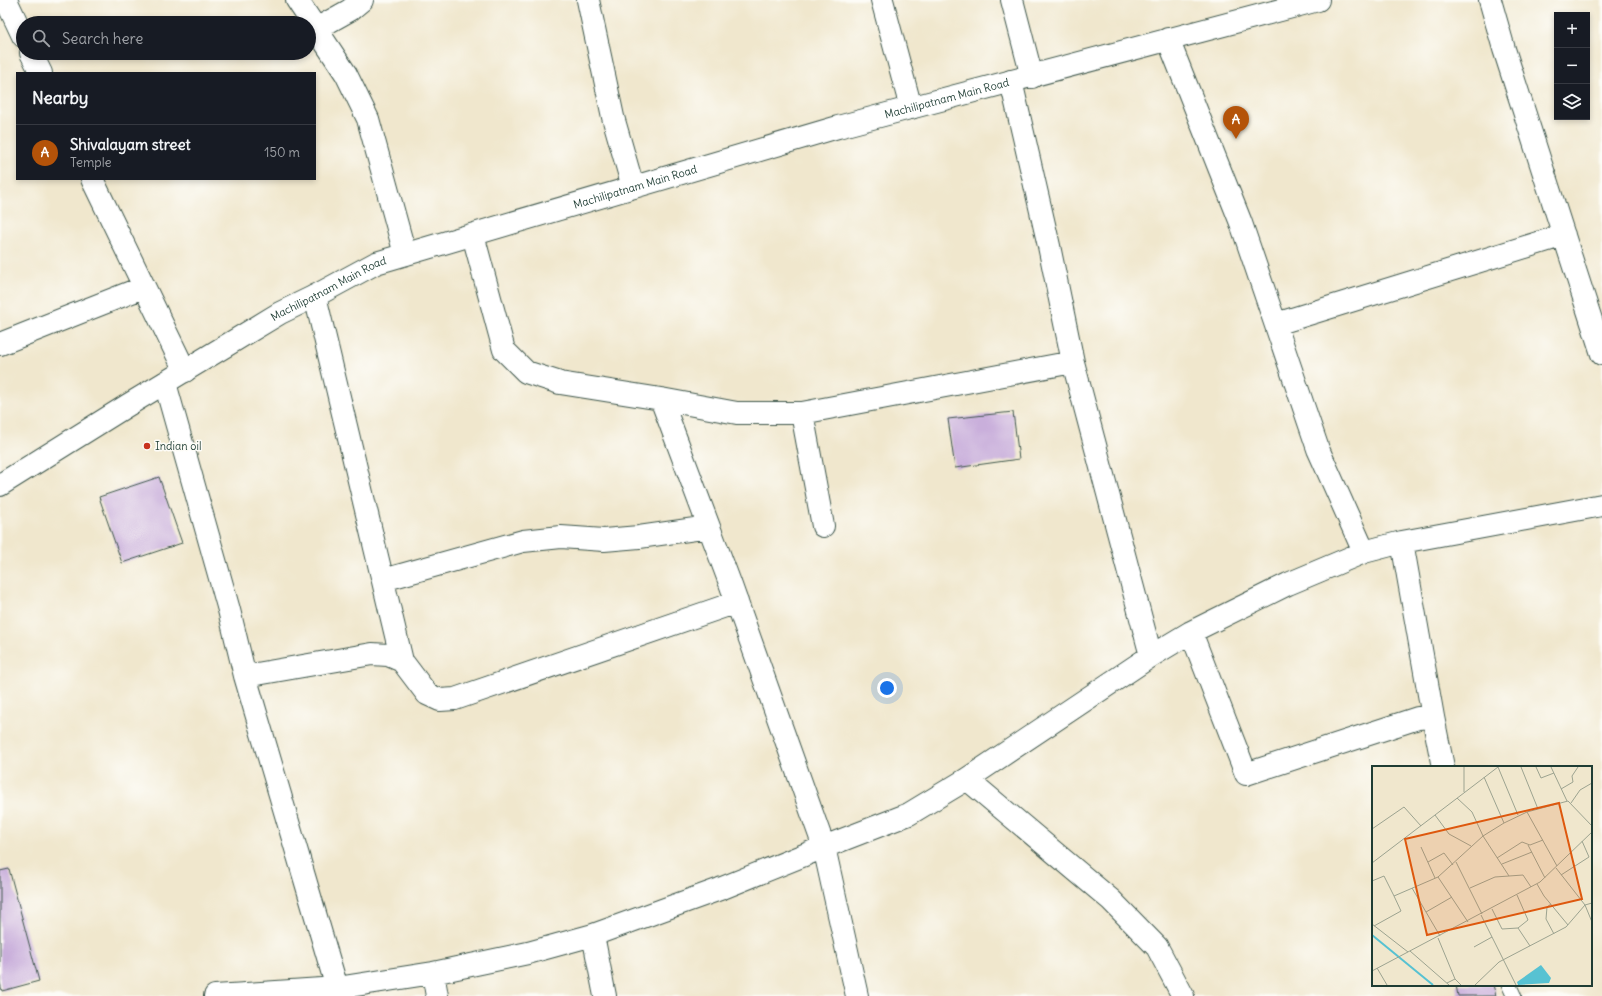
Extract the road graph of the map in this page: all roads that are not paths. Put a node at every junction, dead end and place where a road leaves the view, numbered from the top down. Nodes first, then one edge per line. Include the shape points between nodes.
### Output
1 (6, 0) edge
2 (297, 0) edge
3 (362, 0) edge
4 (588, 0) edge
5 (882, 0) edge
6 (1012, 0) edge
7 (1318, 0) edge
8 (1490, 0) edge
9 (308, 16) edge
10 (16, 21) edge
11 (316, 28) joint
12 (1168, 39) junction
13 (34, 60) edge
14 (40, 72) edge
15 (1032, 77) junction
16 (1011, 81) junction
17 (911, 108) junction
18 (92, 180) edge
19 (633, 187) junction
20 (473, 235) junction
21 (1564, 235) junction
22 (405, 254) junction
23 (144, 287) junction
24 (315, 296) junction
25 (1276, 324) junction
26 (0, 344) edge
27 (1602, 354) edge
28 (1073, 362) junction
29 (185, 371) junction
30 (165, 383) junction
31 (661, 399) junction
32 (802, 413) junction
33 (0, 485) edge
34 (1602, 505) edge
35 (823, 526) dead end
36 (709, 527) junction
37 (1402, 542) junction
38 (1364, 552) junction
39 (383, 580) junction
40 (736, 602) junction
41 (1191, 632) junction
42 (1151, 656) junction
43 (402, 661) junction
44 (245, 676) junction
45 (1433, 717) junction
46 (1443, 766) edge
47 (968, 779) junction
48 (824, 847) junction
49 (593, 935) junction
50 (433, 973) junction
51 (1510, 986) edge
52 (337, 988) junction
53 (215, 996) edge
54 (228, 996) edge
55 (437, 996) edge
56 (605, 996) edge
57 (857, 996) edge
58 (1184, 996) edge
59 (1514, 996) edge

1 - 10 street
2 - 9 street
3 - 11 street via 350,10
4 - 19 street via 613,117
5 - 17 street
6 - 15 street
7 - 12 street, Machilipatnam Main Road
8 - 21 street
11 - 22 street via 346,74 368,120
12 - 15 street, Machilipatnam Main Road
12 - 25 street via 1241,223
13 - 14 street
15 - 16 street, Machilipatnam Main Road
16 - 17 street, Machilipatnam Main Road
16 - 28 street
17 - 19 street, Machilipatnam Main Road
18 - 23 street
19 - 20 street, Machilipatnam Main Road
20 - 22 street, Machilipatnam Main Road
20 - 31 street via 504,350 526,372 560,383
21 - 25 street
21 - 27 street
22 - 24 street, Machilipatnam Main Road via 376,263
23 - 26 street
23 - 29 street
24 - 29 street, Machilipatnam Main Road via 280,313
24 - 39 street
25 - 38 street via 1318,449
28 - 32 street
28 - 42 street
29 - 30 street, Machilipatnam Main Road
30 - 33 street, Machilipatnam Main Road
30 - 44 street
31 - 32 street via 737,413
31 - 36 street
32 - 35 street
34 - 37 street
36 - 39 street via 604,540 561,537 523,540
36 - 40 street
37 - 38 street
37 - 45 street
38 - 41 street via 1288,584
39 - 43 street
40 - 43 street via 455,699 440,700 427,694
40 - 48 street
41 - 42 street
41 - 45 street via 1246,774 1418,718
42 - 47 street
43 - 44 street via 388,655 372,654
44 - 52 street
45 - 46 street
47 - 48 street via 909,814
47 - 58 street via 1112,900 1157,947
48 - 49 street via 720,889
48 - 57 street
49 - 50 street
49 - 56 street
50 - 52 street
50 - 55 street
51 - 59 lane
52 - 54 street
53 - 54 street

